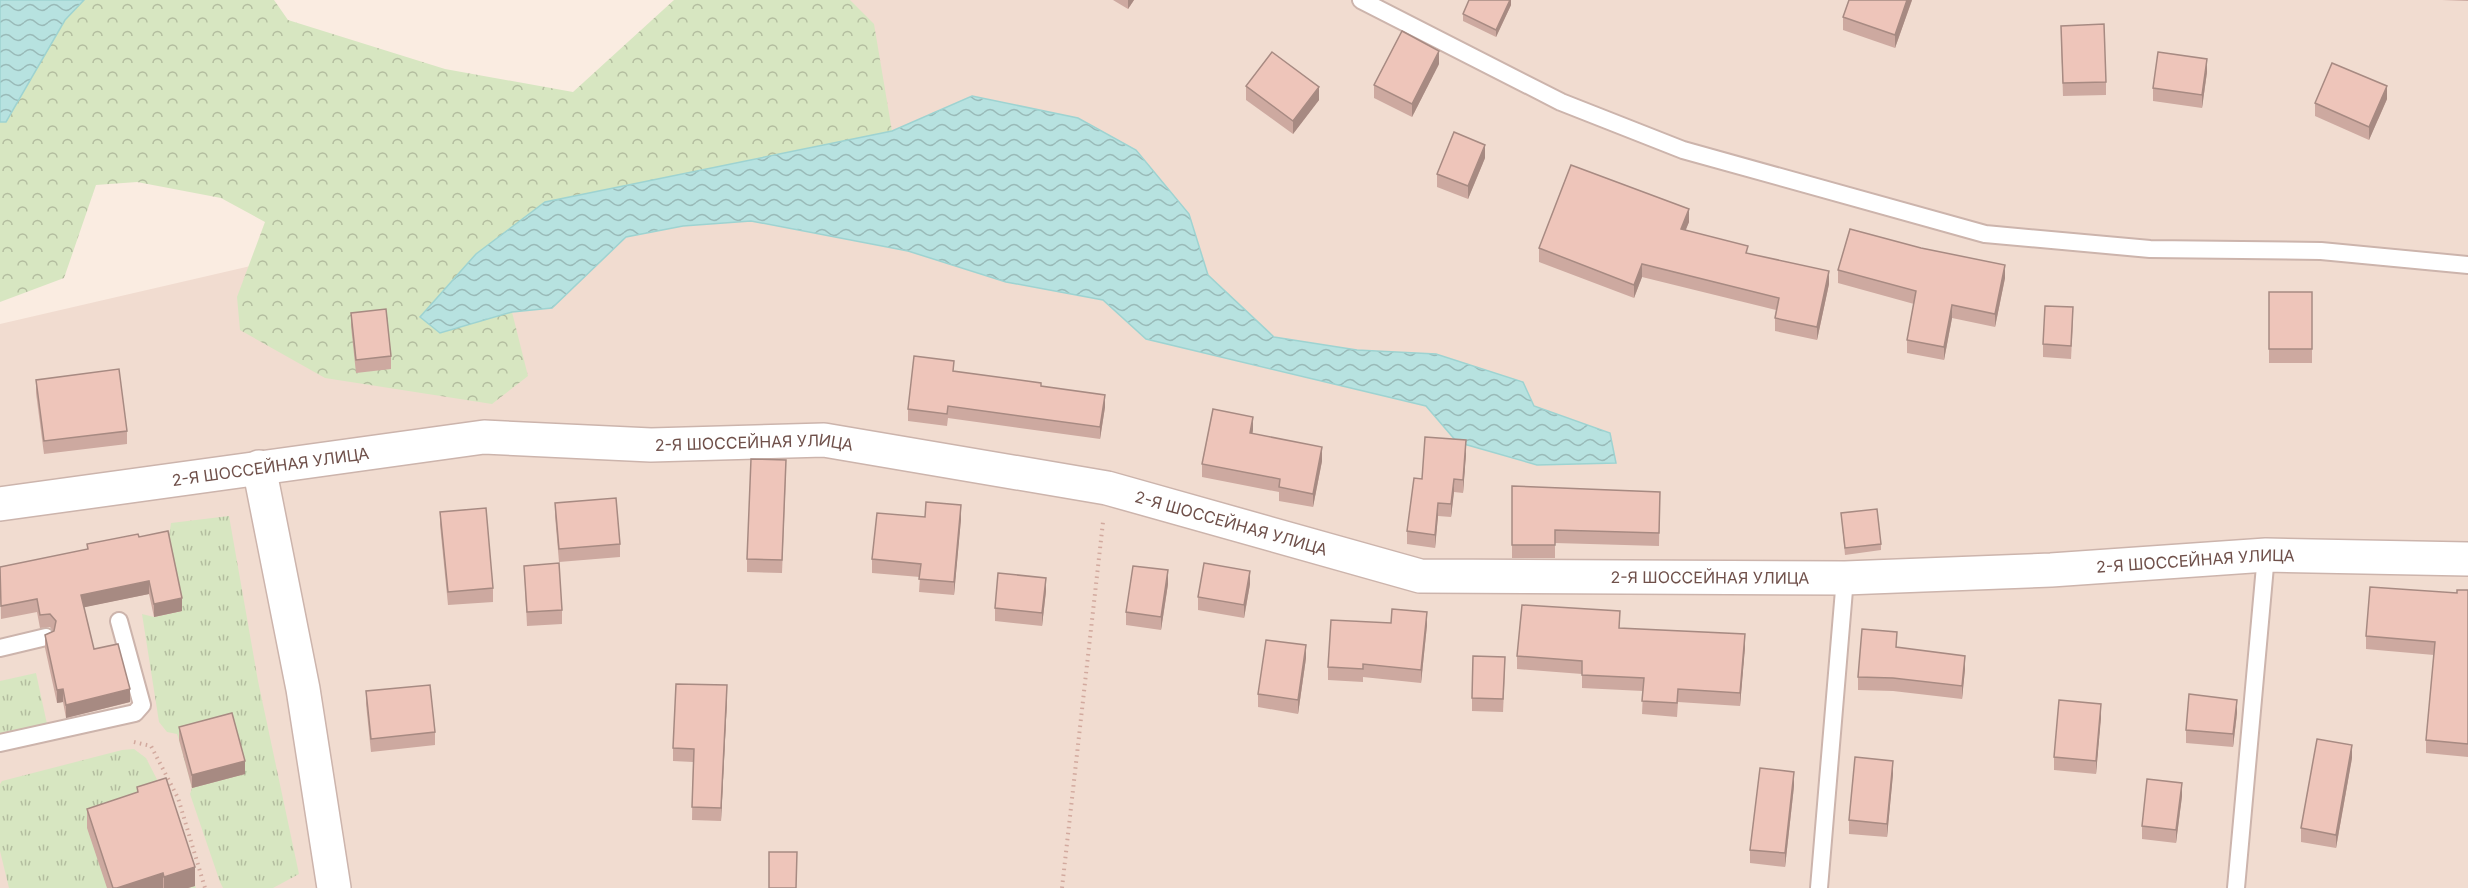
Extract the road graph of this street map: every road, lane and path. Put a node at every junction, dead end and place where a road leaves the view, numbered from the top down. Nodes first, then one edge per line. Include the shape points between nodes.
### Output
1 (1361, 0) edge
2 (2468, 266) edge
3 (259, 466) junction
4 (1107, 488) junction
5 (0, 504) edge
6 (2266, 555) junction
7 (2468, 560) edge
8 (1845, 578) junction
9 (119, 621) dead end
10 (46, 637) edge
11 (0, 648) edge
12 (129, 741) dead end
13 (0, 743) edge
14 (206, 888) edge
15 (334, 888) edge
16 (1062, 888) edge
17 (1819, 888) edge
18 (2236, 888) edge

1 - 2 lane via 1561,102 1683,150 1985,234 2150,249 2321,251
3 - 4 street, 2-Я ШОССЕЙНАЯ УЛИЦА via 484,437 651,446 824,440
3 - 5 street, 2-Я ШОССЕЙНАЯ УЛИЦА
3 - 15 street via 303,689
4 - 8 street, 2-Я ШОССЕЙНАЯ УЛИЦА via 1420,576
4 - 16 path
6 - 7 street, 2-Я ШОССЕЙНАЯ УЛИЦА
6 - 8 street, 2-Я ШОССЕЙНАЯ УЛИЦА via 2051,570
6 - 18 lane
8 - 17 lane
9 - 13 lane via 142,705 135,713
10 - 11 lane
12 - 14 path via 151,746 157,756 178,798

